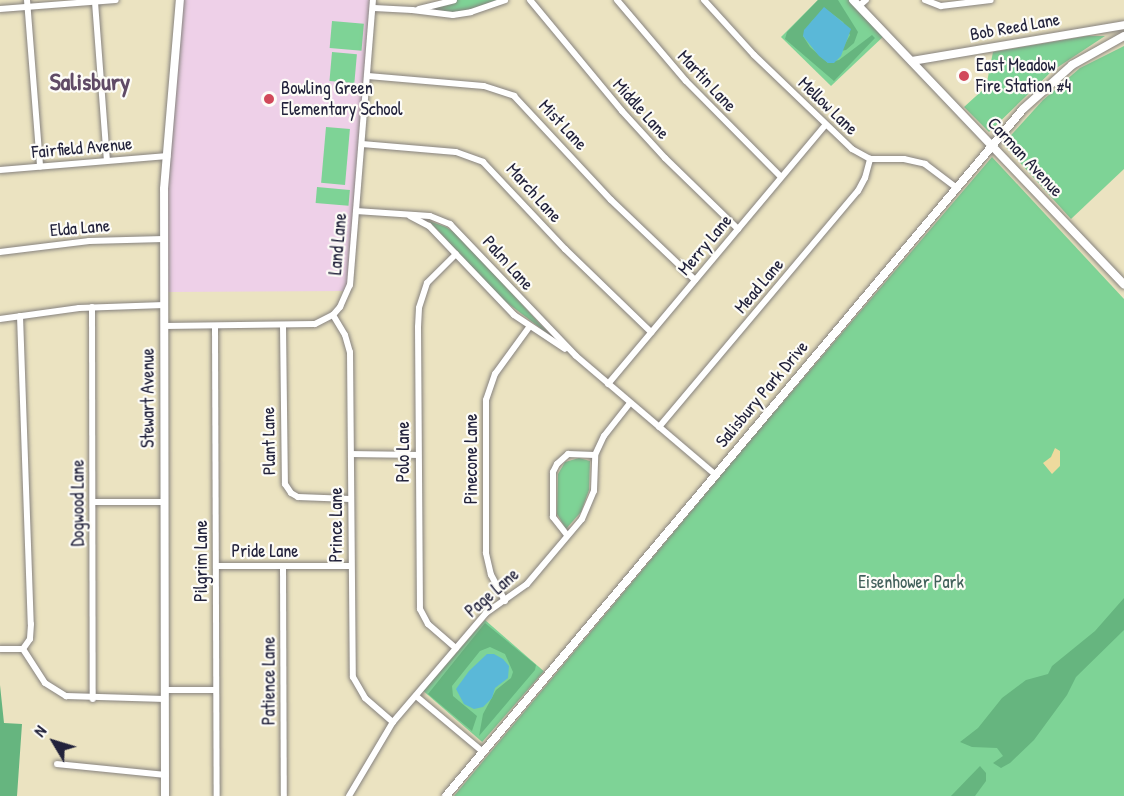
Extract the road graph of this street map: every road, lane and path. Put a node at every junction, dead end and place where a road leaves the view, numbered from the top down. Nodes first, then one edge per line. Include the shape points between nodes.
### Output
1 (116, 0) edge
2 (180, 0) edge
3 (373, 0) edge
4 (505, 0) edge
5 (530, 0) edge
6 (617, 0) edge
7 (704, 0) edge
8 (925, 0) edge
9 (992, 0) edge
10 (451, 1) edge
11 (95, 2) junction
12 (860, 2) edge
13 (27, 3) edge
14 (374, 8) junction
15 (0, 9) edge
16 (412, 9) junction
17 (1124, 25) edge
18 (1104, 28) junction
19 (1124, 36) edge
20 (1109, 43) junction
21 (912, 62) junction
22 (368, 76) junction
23 (825, 125) junction
24 (362, 144) junction
25 (992, 146) junction
26 (167, 156) junction
27 (870, 159) junction
28 (107, 160) junction
29 (40, 166) junction
30 (0, 170) edge
31 (782, 177) junction
32 (957, 188) junction
33 (356, 211) junction
34 (405, 214) junction
35 (738, 229) junction
36 (164, 239) junction
37 (0, 252) edge
38 (456, 254) junction
39 (694, 280) junction
40 (1124, 285) edge
41 (164, 305) junction
42 (92, 307) junction
43 (333, 315) junction
44 (20, 316) junction
45 (0, 319) edge
46 (164, 326) junction
47 (215, 326) junction
48 (283, 326) junction
49 (530, 326) junction
50 (651, 332) junction
51 (576, 356) junction
52 (608, 384) junction
53 (630, 403) junction
54 (659, 427) junction
55 (351, 454) junction
56 (418, 454) junction
57 (595, 455) junction
58 (716, 475) junction
59 (350, 499) junction
60 (93, 502) junction
61 (164, 502) junction
62 (567, 535) junction
63 (216, 566) junction
64 (283, 566) junction
65 (351, 566) junction
66 (504, 601) junction
67 (456, 648) junction
68 (0, 649) edge
69 (23, 649) junction
70 (216, 690) junction
71 (165, 695) junction
72 (416, 696) junction
73 (93, 699) junction
74 (393, 722) junction
75 (483, 752) junction
76 (57, 764) dead end
77 (165, 775) junction
78 (165, 796) edge
79 (217, 796) edge
80 (284, 796) edge
81 (349, 796) edge
82 (446, 796) edge

1 - 11 street
2 - 26 main road, Stewart Avenue
3 - 14 street, Land Lane
4 - 16 street via 459,15
5 - 35 street, Middle Lane via 629,119
6 - 31 street, Martin Lane via 693,89
7 - 23 street, Mellow Lane
8 - 9 street via 941,6
10 - 16 street
11 - 13 street
11 - 28 street
12 - 21 main road, Carman Avenue
13 - 15 street
13 - 29 street
14 - 16 street
14 - 22 street, Land Lane
17 - 18 main road, Bob Reed Lane
18 - 20 main road
18 - 21 main road, Bob Reed Lane
19 - 20 main road, Salisbury Park Drive
20 - 25 main road, Salisbury Park Drive via 1056,77
21 - 25 main road, Carman Avenue
22 - 24 street, Land Lane
22 - 39 street, Mist Lane via 484,86 514,96 611,200
23 - 27 street, Mellow Lane
23 - 31 street, Merry Lane
24 - 33 street, Land Lane
24 - 50 street, March Lane via 456,152 483,162
25 - 32 main road, Salisbury Park Drive
25 - 40 main road, Carman Avenue
26 - 28 street, Fairfield Avenue
26 - 36 main road, Stewart Avenue
27 - 32 street via 904,159 925,164
27 - 54 street, Mead Lane via 858,191
28 - 29 street, Fairfield Avenue
29 - 30 street, Fairfield Avenue
31 - 35 street, Merry Lane
32 - 58 main road, Salisbury Park Drive
33 - 34 street, Palm Lane
33 - 43 street, Land Lane via 350,285
34 - 38 street, Palm Lane via 429,226
34 - 51 street, Palm Lane via 438,218 459,231
35 - 39 street, Merry Lane
36 - 37 street, Elda Lane via 89,241
36 - 41 main road, Stewart Avenue
38 - 49 street, Palm Lane via 498,301
38 - 56 street, Polo Lane via 428,284 419,308
39 - 50 street, Merry Lane
41 - 42 street
41 - 46 main road, Stewart Avenue
42 - 44 street
42 - 60 street, Dogwood Lane
43 - 48 street via 315,324
43 - 55 street, Prince Lane via 348,342
44 - 45 street
44 - 69 street via 31,624 30,639
46 - 47 street
46 - 61 main road, Stewart Avenue
47 - 48 street
47 - 63 street, Pilgrim Lane
48 - 59 street, Plant Lane via 285,484 298,498
49 - 51 street, Palm Lane
49 - 66 street, Pinecone Lane via 495,374 486,400 486,553 491,575
50 - 52 street, Merry Lane
51 - 52 street, Palm Lane
52 - 53 street, Palm Lane
53 - 54 street, Palm Lane
53 - 57 street, Page Lane via 604,436
54 - 58 street, Palm Lane
55 - 56 street
55 - 59 street, Prince Lane
56 - 67 street, Polo Lane via 420,609 428,624
57 - 62 street, Page Lane via 590,506
57 - 62 street via 568,454 553,472 553,517
58 - 75 main road, Salisbury Park Drive
59 - 65 street, Prince Lane
60 - 61 street
60 - 73 street, Dogwood Lane
61 - 71 main road, Stewart Avenue
62 - 66 street, Page Lane via 527,584
63 - 64 street, Pride Lane
63 - 70 street, Pilgrim Lane
64 - 65 street, Pride Lane
64 - 80 street, Patience Lane
65 - 74 street, Prince Lane via 353,677 365,698
66 - 67 street, Page Lane via 486,613
67 - 72 street, Page Lane
68 - 69 street
69 - 73 street via 38,674 54,689 75,698
70 - 71 street
70 - 79 street, Pilgrim Lane
71 - 73 street
71 - 77 main road, Stewart Avenue
72 - 74 street, Page Lane
72 - 75 street
74 - 81 street, Page Lane
75 - 82 main road, Salisbury Park Drive
76 - 77 street
77 - 78 main road, Stewart Avenue

